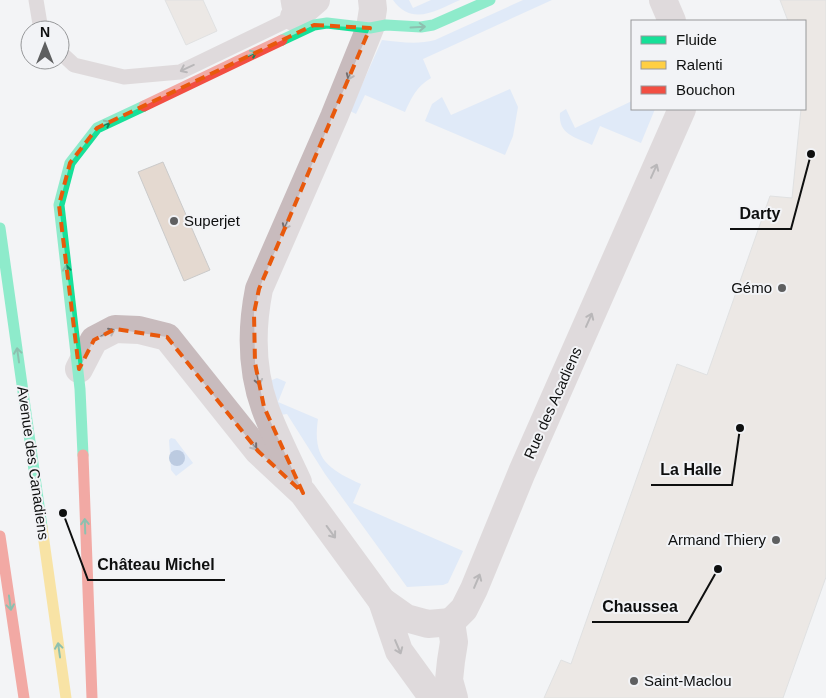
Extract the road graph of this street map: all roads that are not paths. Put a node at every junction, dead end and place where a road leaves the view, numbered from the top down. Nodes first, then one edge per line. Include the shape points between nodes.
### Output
1 (36, 0) edge
2 (316, 0) edge
3 (372, 0) edge
4 (490, 0) edge
5 (663, 0) edge
6 (294, 16) edge
7 (39, 20) edge
8 (672, 20) edge
9 (370, 28) junction
10 (70, 61) edge
11 (682, 110) edge
12 (0, 228) edge
13 (79, 369) junction
14 (303, 493) junction
15 (0, 536) edge
16 (382, 601) junction
17 (451, 622) junction
18 (24, 698) edge
19 (66, 698) edge
20 (92, 698) edge
21 (432, 698) edge
22 (454, 698) edge

1 - 7 lane
2 - 6 street
3 - 9 street
9 -> 4 street via 386,24 433,26
5 - 8 street
6 - 9 street via 314,24
6 -> 10 lane via 180,72 124,77
13 -> 6 street via 59,206 70,163 97,128
9 -> 14 street via 259,289 254,313 254,363 264,407
17 -> 11 street, Rue des Acadiens via 464,609 474,589
19 -> 12 street, Avenue des Canadiens
13 -> 14 street via 94,340 115,329 139,330 167,337 258,452
20 -> 13 street
14 -> 16 street
15 -> 18 street
16 - 17 street via 406,618 428,624
16 -> 21 street via 398,651
17 - 22 street via 454,642 449,680

